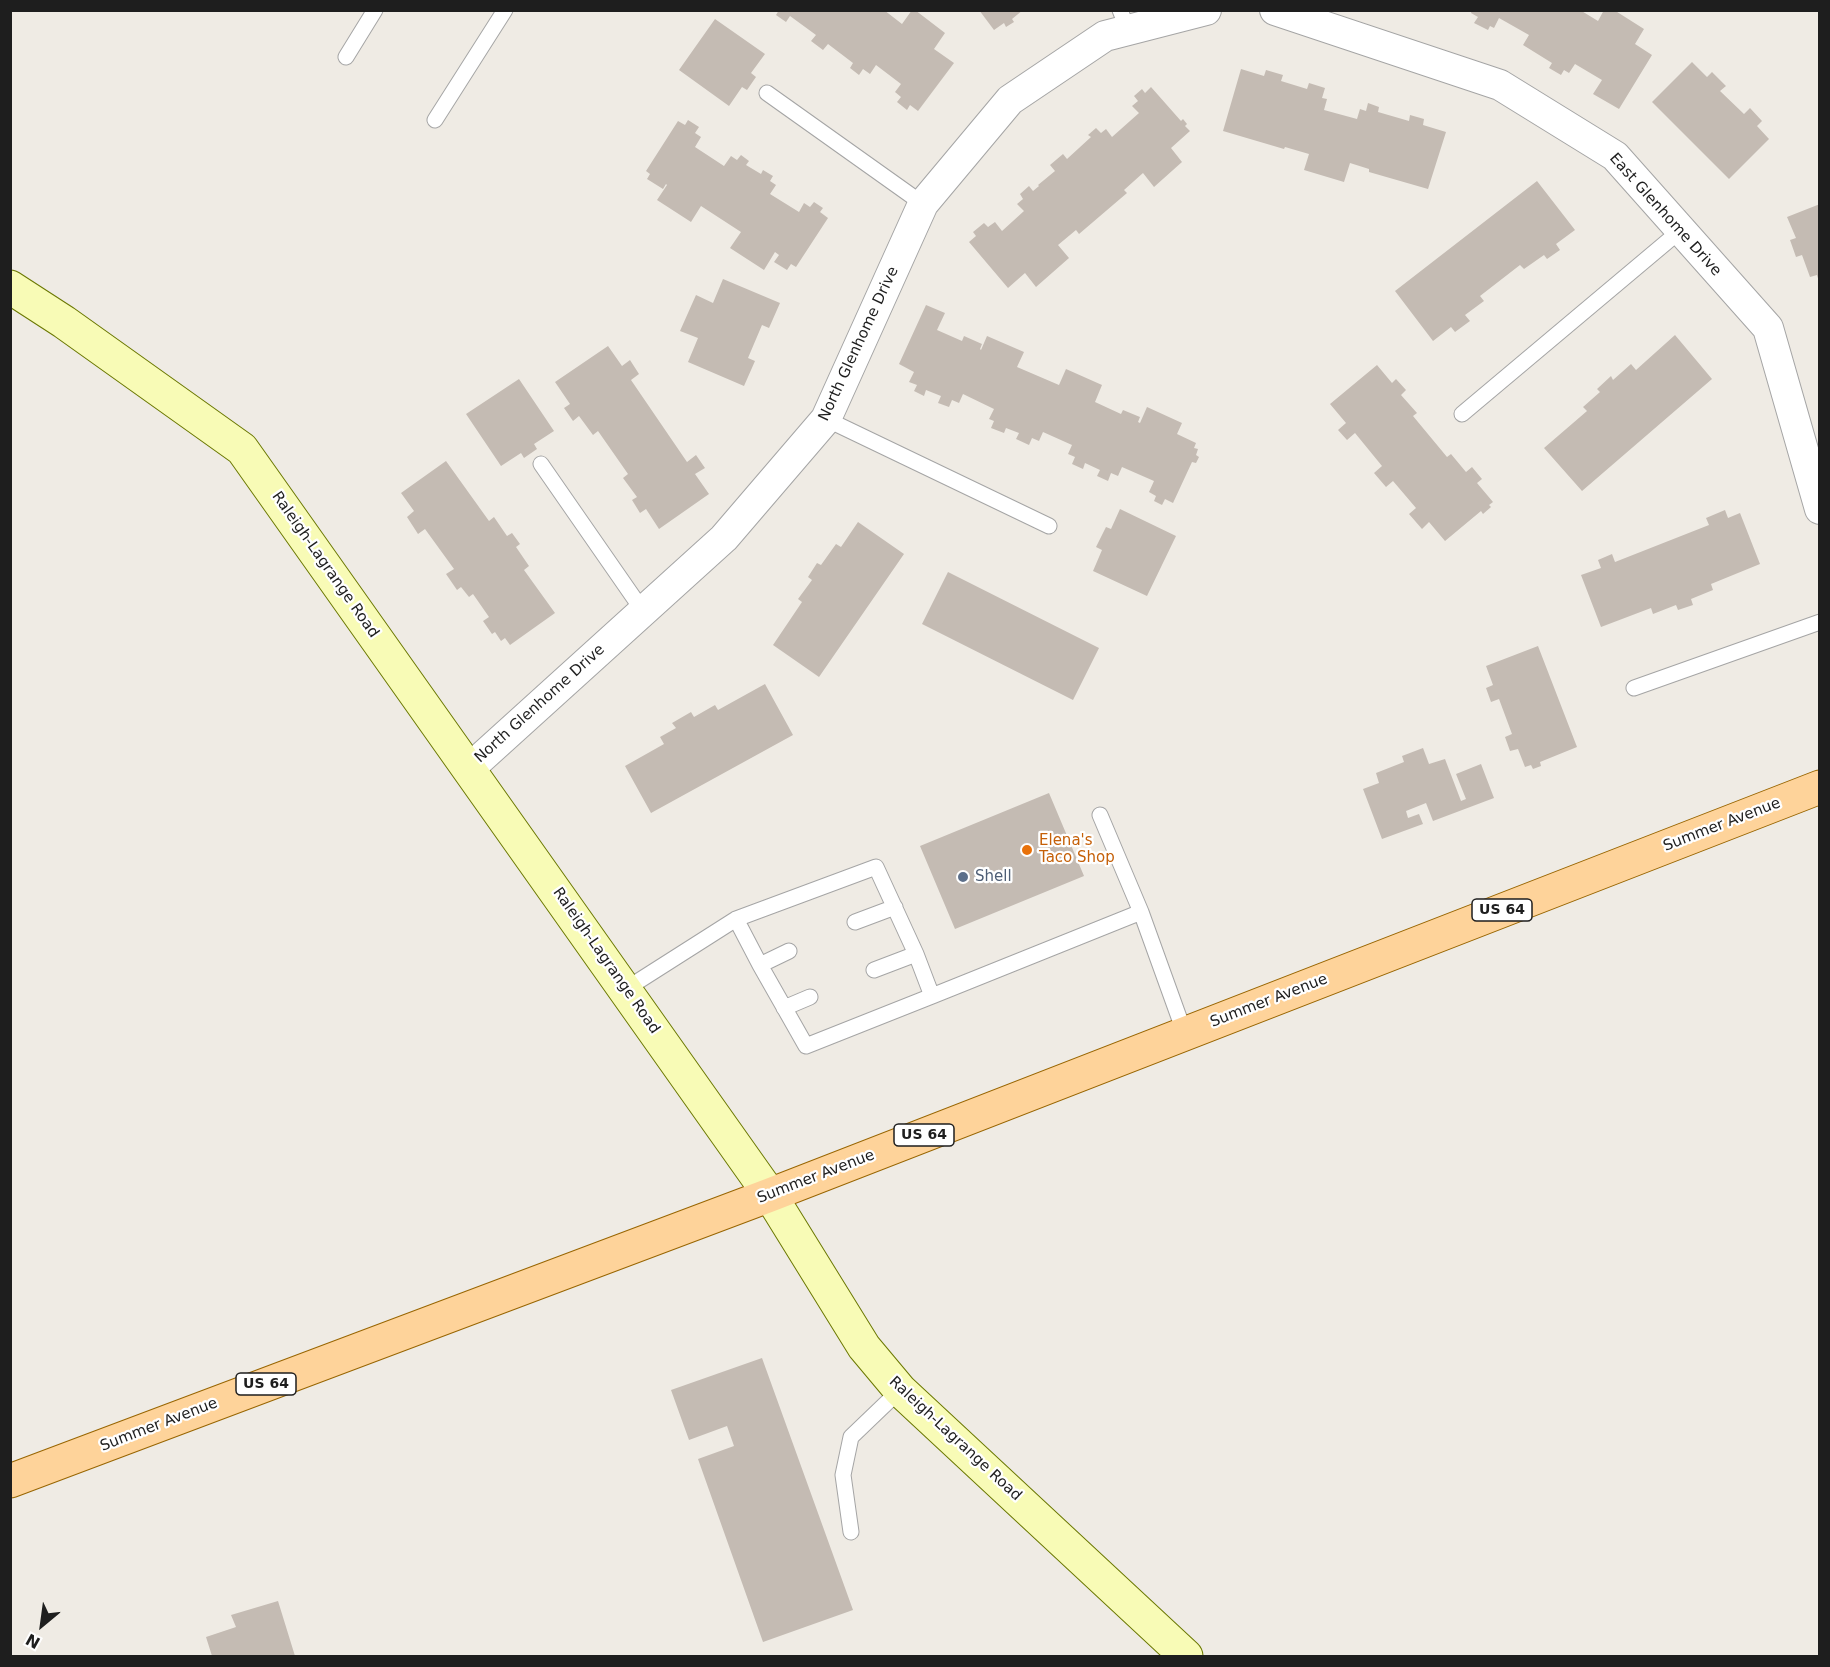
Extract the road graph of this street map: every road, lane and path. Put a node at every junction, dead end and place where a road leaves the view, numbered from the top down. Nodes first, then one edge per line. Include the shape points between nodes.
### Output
1 (375, 10) edge
2 (505, 10) edge
3 (1206, 10) edge
4 (1275, 10) edge
5 (1124, 20) edge
6 (346, 57) dead end
7 (767, 93) dead end
8 (435, 120) dead end
9 (923, 204) junction
10 (1681, 230) junction
11 (10, 287) edge
12 (1462, 414) dead end
13 (826, 419) junction
14 (541, 464) dead end
15 (1820, 509) edge
16 (1049, 526) dead end
17 (643, 611) junction
18 (1820, 622) edge
19 (1634, 688) dead end
20 (470, 768) junction
21 (1820, 787) edge
22 (1100, 815) dead end
23 (895, 907) junction
24 (1141, 912) junction
25 (736, 920) junction
26 (855, 922) dead end
27 (789, 951) dead end
28 (916, 954) junction
29 (760, 965) junction
30 (874, 970) dead end
31 (626, 989) junction
32 (932, 996) junction
33 (810, 997) dead end
34 (784, 1008) junction
35 (1185, 1034) junction
36 (770, 1194) junction
37 (900, 1390) junction
38 (10, 1481) edge
39 (851, 1532) dead end
40 (1186, 1656) edge

1 - 6 lane
2 - 8 lane
3 - 5 street, North Glenhome Drive
4 - 10 street, East Glenhome Drive via 1500,85 1615,156
5 - 9 street, North Glenhome Drive via 1010,100
7 - 9 lane
9 - 13 street, North Glenhome Drive
10 - 12 lane
10 - 15 street, East Glenhome Drive via 1768,328
11 - 20 main road, Raleigh-Lagrange Road via 242,449
13 - 16 lane
13 - 17 street, North Glenhome Drive via 724,538
14 - 17 lane
17 - 20 street, North Glenhome Drive
18 - 19 lane
20 - 31 main road, Raleigh-Lagrange Road
21 - 35 main road, Summer Avenue / US 64
22 - 24 lane
23 - 25 lane via 876,867
23 - 26 lane
23 - 28 lane
24 - 32 lane
24 - 35 lane
25 - 29 lane
25 - 31 lane
27 - 29 lane
28 - 30 lane
28 - 32 lane
29 - 34 lane
31 - 36 main road, Raleigh-Lagrange Road
32 - 34 lane via 806,1046
33 - 34 lane
35 - 36 main road, Summer Avenue / US 64
36 - 37 main road, Raleigh-Lagrange Road via 864,1347
36 - 38 main road, Summer Avenue / US 64
37 - 39 lane via 851,1437 843,1475
37 - 40 main road, Raleigh-Lagrange Road

